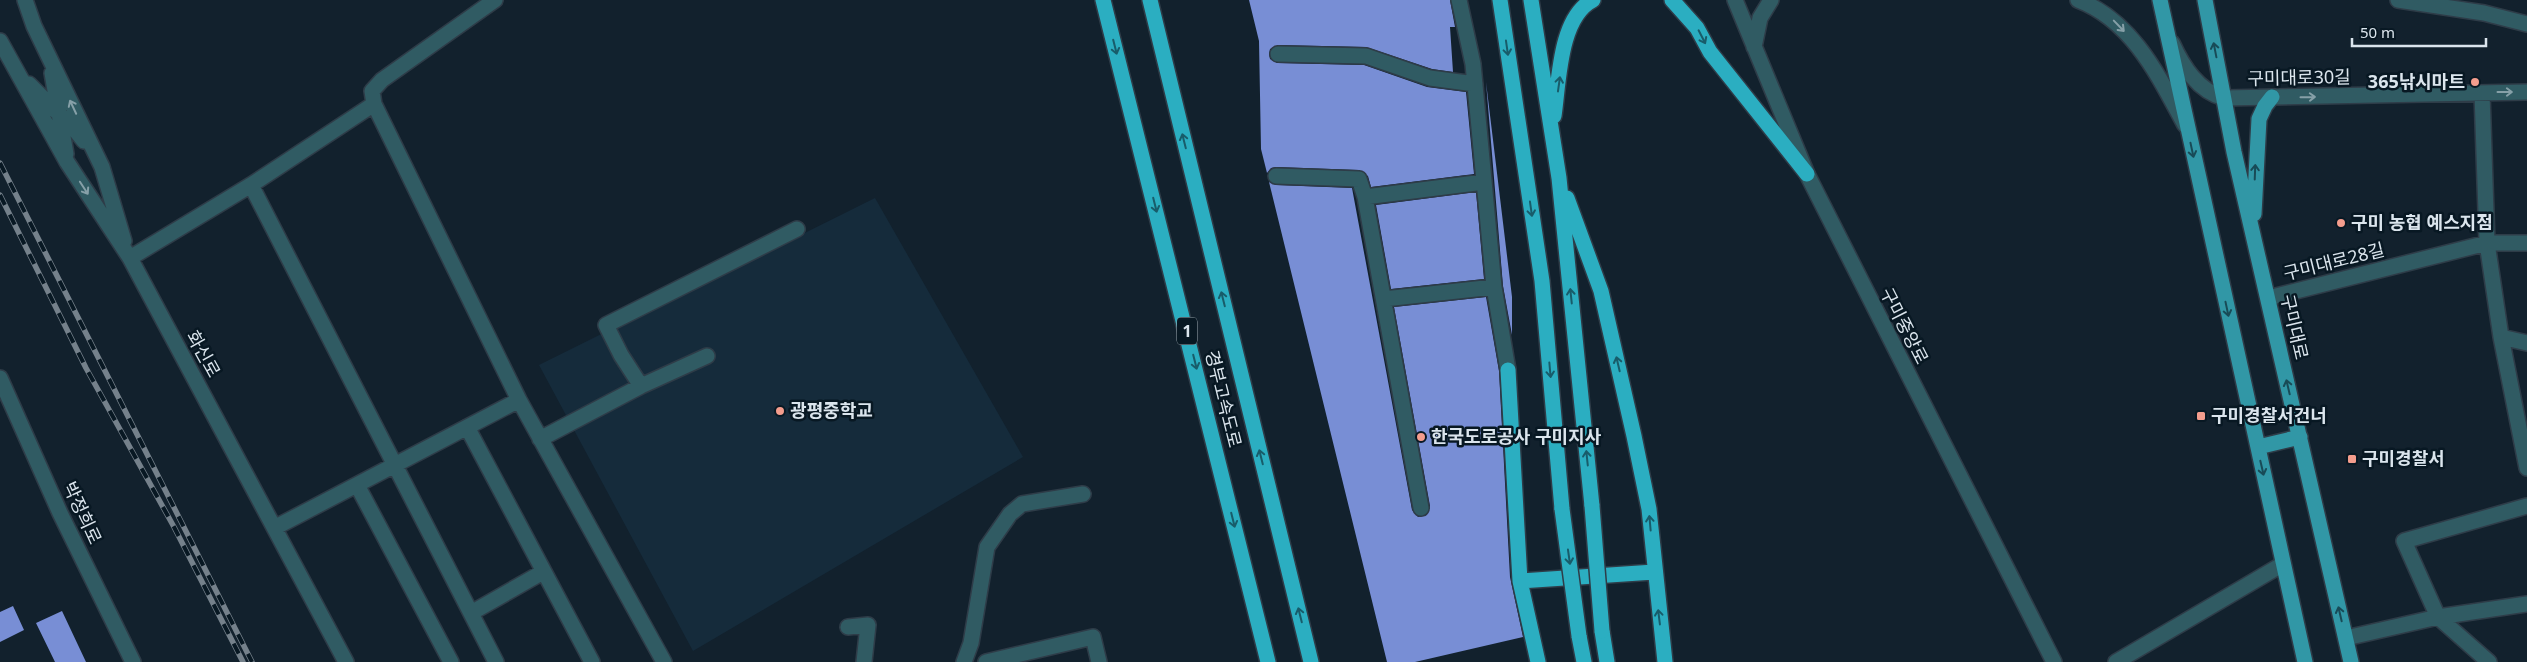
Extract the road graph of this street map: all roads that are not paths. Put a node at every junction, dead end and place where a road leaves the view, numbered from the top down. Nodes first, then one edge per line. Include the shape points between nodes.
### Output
1 (25, 0) edge
2 (495, 0) edge
3 (1103, 0) edge
4 (1150, 0) edge
5 (1459, 0) edge
6 (1468, 0) edge
7 (1500, 0) edge
8 (1531, 0) edge
9 (1593, 0) edge
10 (1672, 0) edge
11 (1735, 0) edge
12 (1771, 0) edge
13 (2078, 0) edge
14 (2160, 0) edge
15 (2205, 0) edge
16 (2398, 0) edge
17 (2527, 24) edge
18 (2166, 30) junction
19 (1467, 37) junction
20 (0, 41) edge
21 (1754, 47) junction
22 (1278, 54) dead end
23 (50, 56) junction
24 (15, 70) junction
25 (1475, 84) junction
26 (2482, 92) junction
27 (2527, 92) edge
28 (2272, 97) junction
29 (2224, 98) junction
30 (374, 104) junction
31 (60, 116) junction
32 (2187, 128) junction
33 (1552, 132) junction
34 (67, 162) junction
35 (102, 167) junction
36 (1807, 174) junction
37 (1276, 176) dead end
38 (1559, 178) junction
39 (1484, 182) junction
40 (251, 185) junction
41 (1365, 197) junction
42 (797, 229) dead end
43 (2254, 238) junction
44 (2527, 242) edge
45 (2488, 243) junction
46 (130, 258) junction
47 (1494, 287) junction
48 (2268, 298) junction
49 (1384, 299) junction
50 (2501, 337) junction
51 (2527, 343) edge
52 (707, 356) dead end
53 (1508, 370) joint
54 (0, 378) edge
55 (641, 386) junction
56 (519, 400) junction
57 (467, 427) junction
58 (2300, 437) junction
59 (540, 440) junction
60 (2258, 447) junction
61 (395, 465) junction
62 (2527, 468) edge
63 (357, 485) junction
64 (1083, 494) dead end
65 (2527, 506) edge
66 (1422, 508) dead end
67 (276, 527) junction
68 (2284, 564) junction
69 (543, 572) junction
70 (1654, 572) junction
71 (1520, 581) junction
72 (2527, 604) edge
73 (471, 613) junction
74 (2438, 617) junction
75 (848, 627) dead end
76 (2346, 638) junction
77 (133, 662) edge
78 (346, 662) edge
79 (451, 662) edge
80 (496, 662) edge
81 (592, 662) edge
82 (664, 662) edge
83 (864, 662) edge
84 (964, 662) edge
85 (986, 662) edge
86 (1099, 662) edge
87 (1268, 662) edge
88 (1311, 662) edge
89 (1538, 662) edge
90 (1584, 662) edge
91 (1607, 662) edge
92 (1665, 662) edge
93 (2054, 662) edge
94 (2116, 662) edge
95 (2305, 662) edge
96 (2351, 662) edge
97 (2489, 662) edge

1 - 23 street
2 - 30 street via 382,80 372,91
3 -> 87 highway, 경부고속도로 / 1
88 -> 4 highway, 경부고속도로
5 - 19 street
6 - 19 street
7 -> 90 highway, bridge via 1542,281 1562,509
8 - 33 highway
33 -> 9 highway via 1565,38 1584,5
10 -> 36 highway via 1698,28 1710,52
11 - 21 street, 구미중앙로
12 - 21 street via 1760,18
13 -> 32 street via 2114,20 2136,43
14 - 18 main road
29 -> 15 main road, 구미대로
16 - 17 street via 2469,10
18 - 29 street, 구미대로30길 via 2184,66 2199,84 2212,95
18 - 32 main road
19 - 25 street
20 - 24 street, 화신로
21 - 36 street, 구미중앙로
22 - 25 street via 1366,56 1430,78
23 - 31 street
35 -> 23 street
24 - 31 street, 화신로
24 - 34 street, 화신로
25 - 39 street
26 -> 27 street, 구미대로30길
28 -> 26 street, 구미대로30길
26 - 45 street
28 - 29 street, 구미대로30길
43 -> 28 main road via 2256,138 2259,119
29 - 43 main road, 구미대로
30 - 40 street
30 - 56 street
31 - 34 street
31 - 35 street, 화신로 via 76,131
32 -> 60 main road
33 - 38 highway
34 -> 46 street, 화신로
35 - 46 street
36 - 93 street, 구미중앙로
37 - 41 street via 1359,179
70 -> 38 highway via 1649,509 1601,291
91 -> 38 highway, bridge
39 - 41 street
39 - 47 street
40 - 46 street
40 - 61 street
41 - 49 street
42 - 55 street via 606,325
43 - 48 main road, 구미대로
44 - 45 street, 구미대로28길
45 - 48 street, 구미대로28길
45 - 50 street
46 - 67 street, 화신로
47 - 49 street
47 - 53 street
58 -> 48 main road, 구미대로
49 - 66 street
50 - 51 street
50 - 62 street
52 - 55 street
53 - 71 highway
54 - 77 street, 박정희로 via 60,513
55 - 59 street
56 - 57 street
56 - 59 street
57 - 61 street
57 - 69 street
58 - 60 main road
76 -> 58 main road, 구미대로
59 - 82 street
60 -> 68 main road
61 - 63 street
61 - 73 street
63 - 67 street
63 - 79 street
64 - 84 street via 1022,504 1010,514 987,547 971,643
65 - 74 street via 2404,541
67 - 78 street, 화신로
68 - 94 street
68 - 95 main road
69 - 73 street
69 - 81 street
70 - 71 highway
92 -> 70 highway
71 - 89 highway
72 - 74 street
73 - 80 street
74 - 76 street
74 - 97 street
75 - 83 street via 868,625
76 - 96 main road, 구미대로
85 - 86 street via 1093,637

